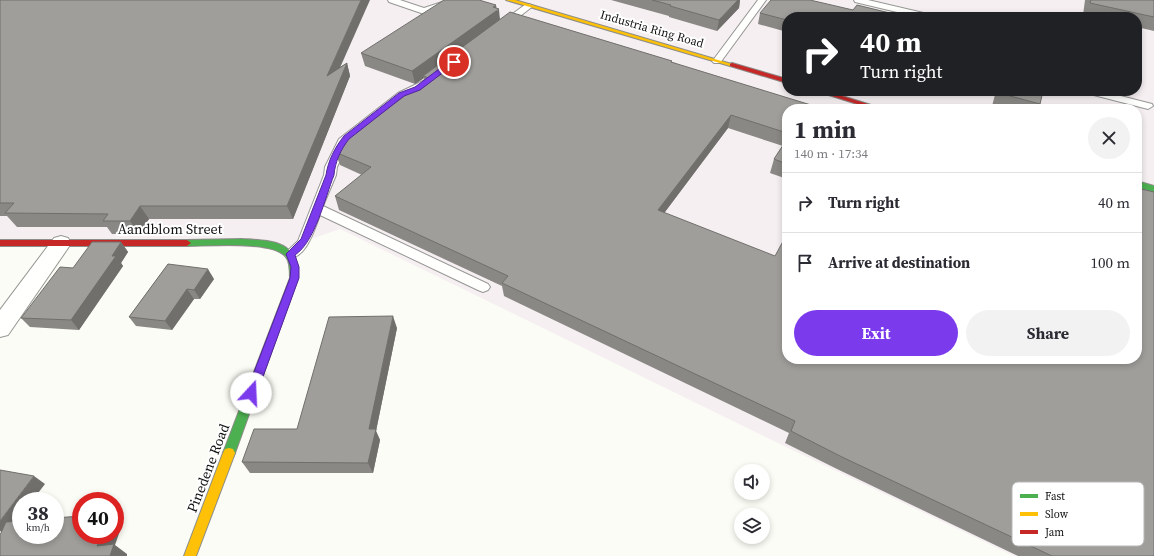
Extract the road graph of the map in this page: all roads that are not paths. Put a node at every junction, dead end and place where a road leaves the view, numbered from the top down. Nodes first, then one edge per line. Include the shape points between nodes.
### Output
1 (392, 0) edge
2 (456, 0) edge
3 (510, 0) edge
4 (762, 0) edge
5 (858, 0) edge
6 (529, 6) junction
7 (908, 12) edge
8 (496, 30) edge
9 (717, 61) junction
10 (436, 75) edge
11 (782, 80) edge
12 (836, 96) edge
13 (1109, 96) edge
14 (864, 104) edge
15 (1140, 104) edge
16 (1142, 104) edge
17 (1148, 106) dead end
18 (1142, 185) edge
19 (1154, 189) edge
20 (316, 208) junction
21 (0, 243) edge
22 (61, 243) junction
23 (290, 254) junction
24 (483, 287) dead end
25 (0, 328) edge
26 (190, 556) edge

1 - 2 lane via 424,11
3 - 6 street, Industria Ring Road
4 - 9 lane
5 - 7 lane
6 - 8 lane
6 - 9 street, Industria Ring Road
9 - 11 street, Industria Ring Road
10 - 20 lane via 418,88 401,95 343,141
12 - 14 street
13 - 15 lane
16 - 17 lane
18 - 19 street
20 - 23 lane via 303,243
20 - 24 lane
21 - 22 street, Aandblom Street
22 - 23 street, Aandblom Street via 256,243 277,245
22 - 25 street
23 - 26 street, Pinedene Road via 295,267 294,278

